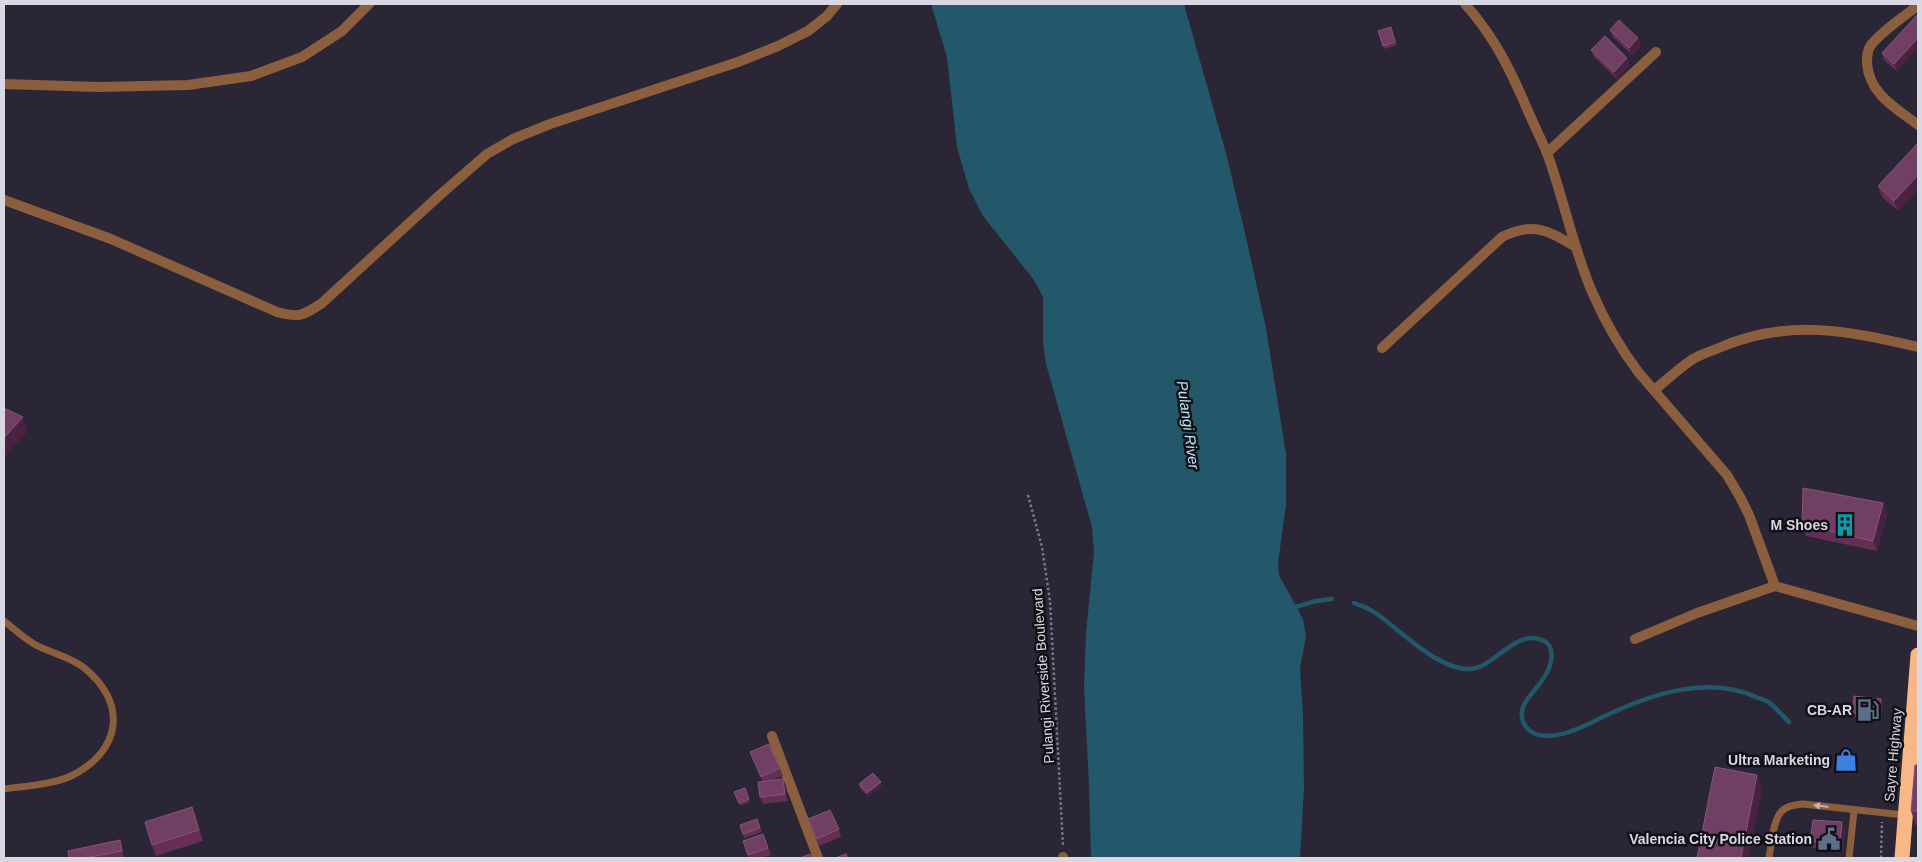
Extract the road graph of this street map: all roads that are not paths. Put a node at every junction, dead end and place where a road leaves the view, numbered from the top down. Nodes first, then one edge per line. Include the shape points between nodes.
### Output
1 (369, 4) edge
2 (837, 4) edge
3 (1465, 4) edge
4 (1918, 5) edge
5 (1656, 52) dead end
6 (4, 84) edge
7 (1918, 126) edge
8 (1546, 153) junction
9 (4, 200) edge
10 (1576, 247) junction
11 (1918, 347) edge
12 (1382, 348) dead end
13 (1654, 390) junction
14 (1775, 586) junction
15 (4, 621) edge
16 (1918, 626) edge
17 (1635, 639) dead end
18 (1918, 655) edge
19 (772, 736) dead end
20 (4, 789) edge
21 (1854, 811) junction
22 (1904, 815) junction
23 (818, 858) edge
24 (1769, 858) edge
25 (1849, 858) edge
26 (1902, 858) edge

1 - 6 street via 342,31 302,57 251,76 188,85
2 - 9 street via 808,31 778,46 550,124 500,146 441,194 322,303 293,317 111,239
3 - 8 street via 1498,46
4 - 7 street via 1870,46 1867,57 1873,87
5 - 8 street
8 - 10 street
10 - 12 street via 1548,231 1529,229 1502,237
10 - 13 street via 1606,322 1627,357
11 - 13 street via 1816,328 1779,330 1741,338 1694,358
13 - 14 street via 1727,475 1740,497
14 - 16 street
14 - 17 street
15 - 20 lane via 34,644 82,666 110,699 114,718 111,738 102,754 88,766 70,777
18 - 22 highway, Sayre Highway
19 - 23 street
21 - 22 lane
21 -> 24 lane via 1803,804 1781,811
21 - 25 lane
22 - 26 highway, Sayre Highway

